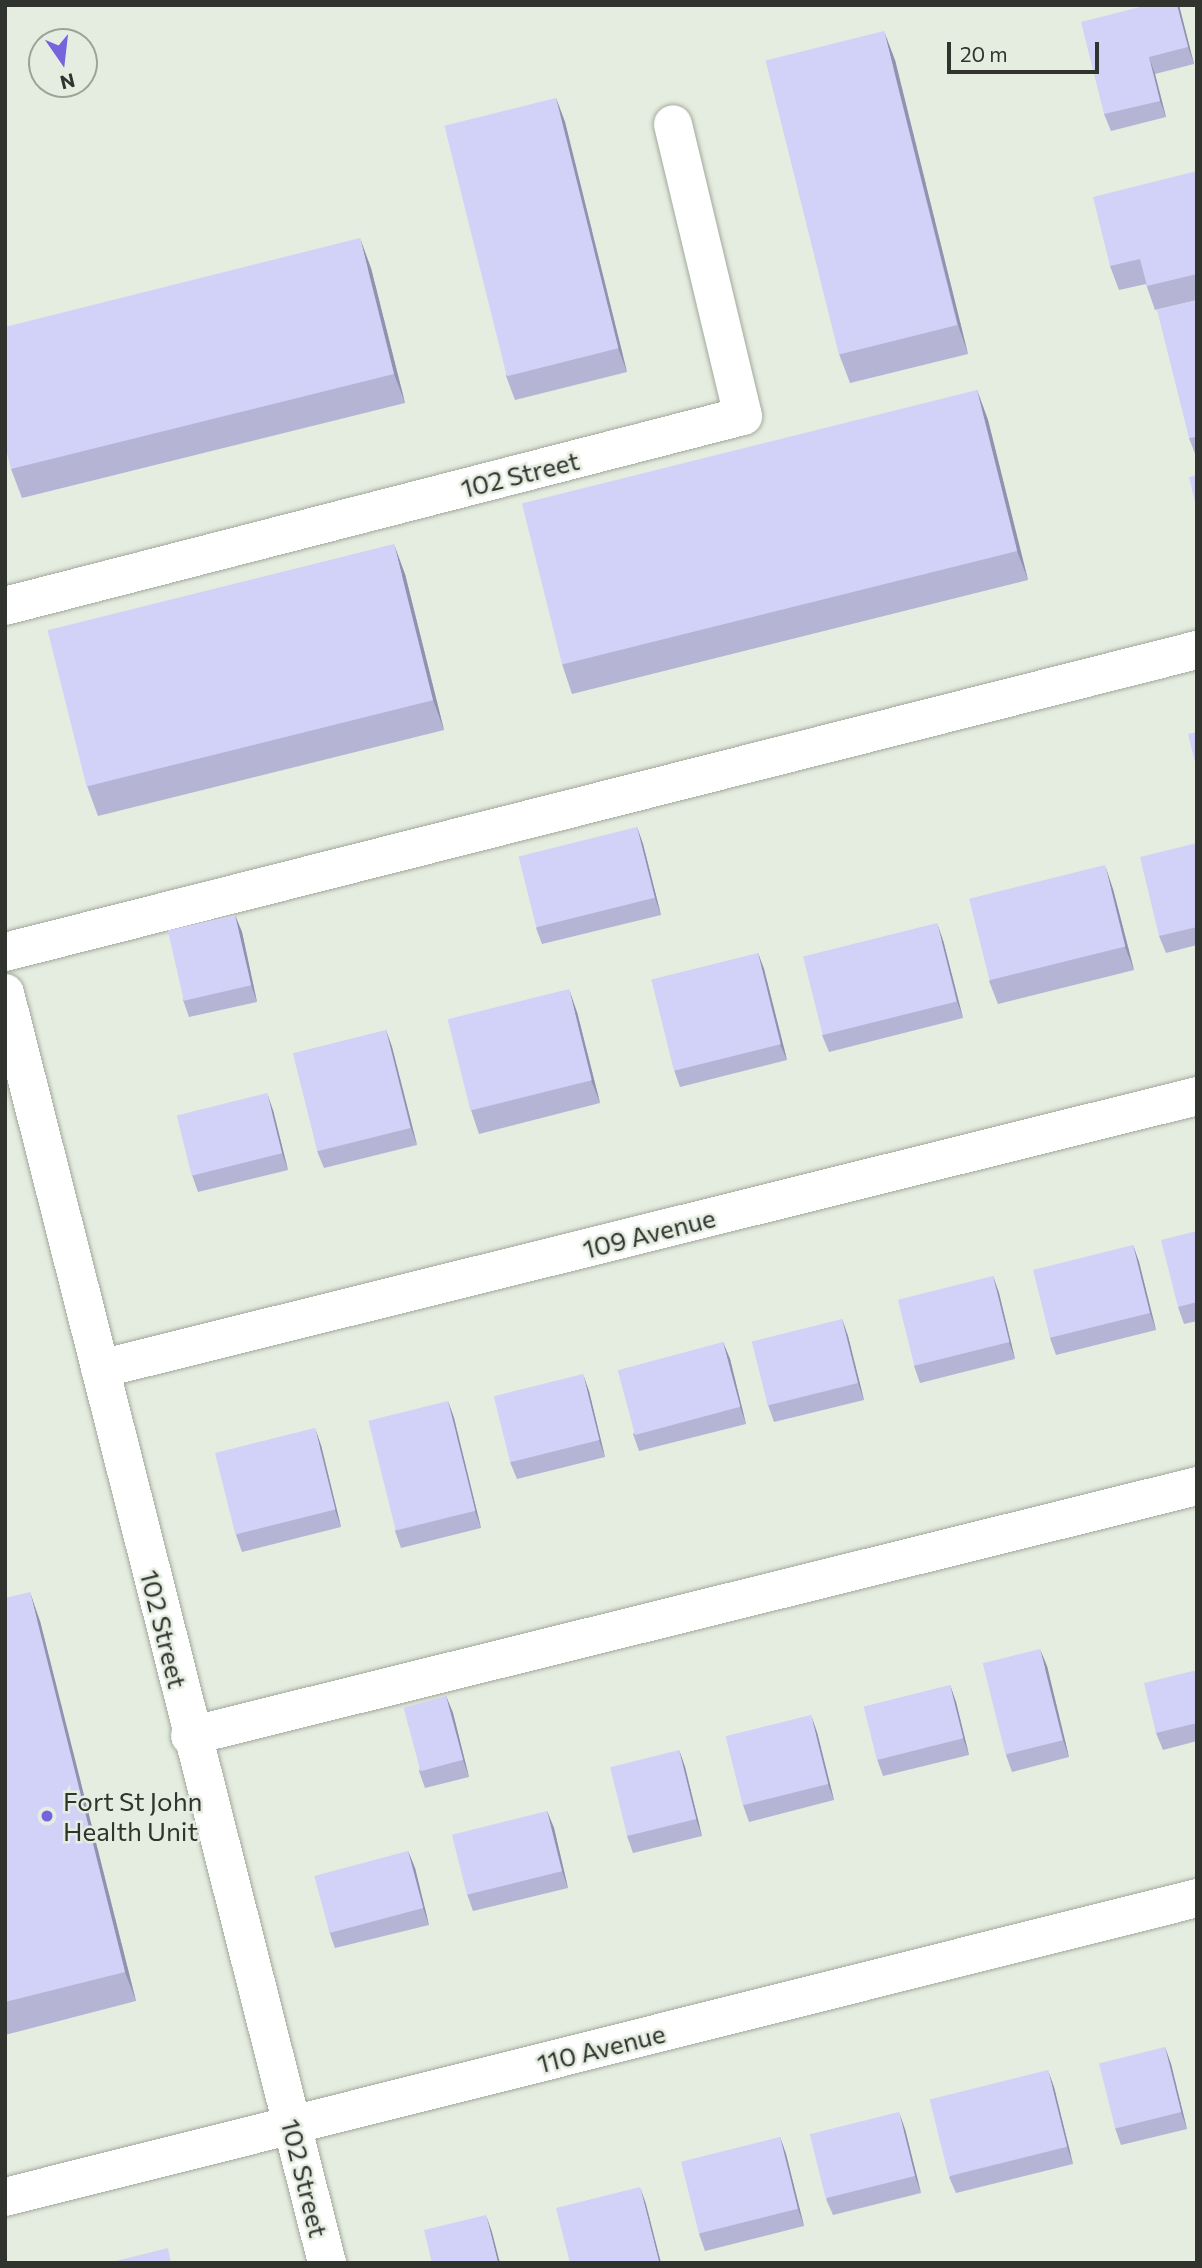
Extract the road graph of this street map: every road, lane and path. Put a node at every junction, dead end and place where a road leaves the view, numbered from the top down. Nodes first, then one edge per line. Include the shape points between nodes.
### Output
1 (673, 124) dead end
2 (5, 606) edge
3 (1197, 650) edge
4 (5, 952) edge
5 (5, 993) edge
6 (1197, 1096) edge
7 (100, 1369) junction
8 (1197, 1486) edge
9 (190, 1736) junction
10 (1197, 1898) edge
11 (293, 2126) junction
12 (5, 2197) edge
13 (327, 2263) edge

1 - 2 street, 102 Street via 743,416
3 - 4 street
5 - 7 street, 102 Street
6 - 7 street, 109 Avenue
7 - 9 street, 102 Street
8 - 9 street
9 - 11 street, 102 Street
10 - 11 street, 110 Avenue
11 - 12 street, 110 Avenue
11 - 13 street, 102 Street

